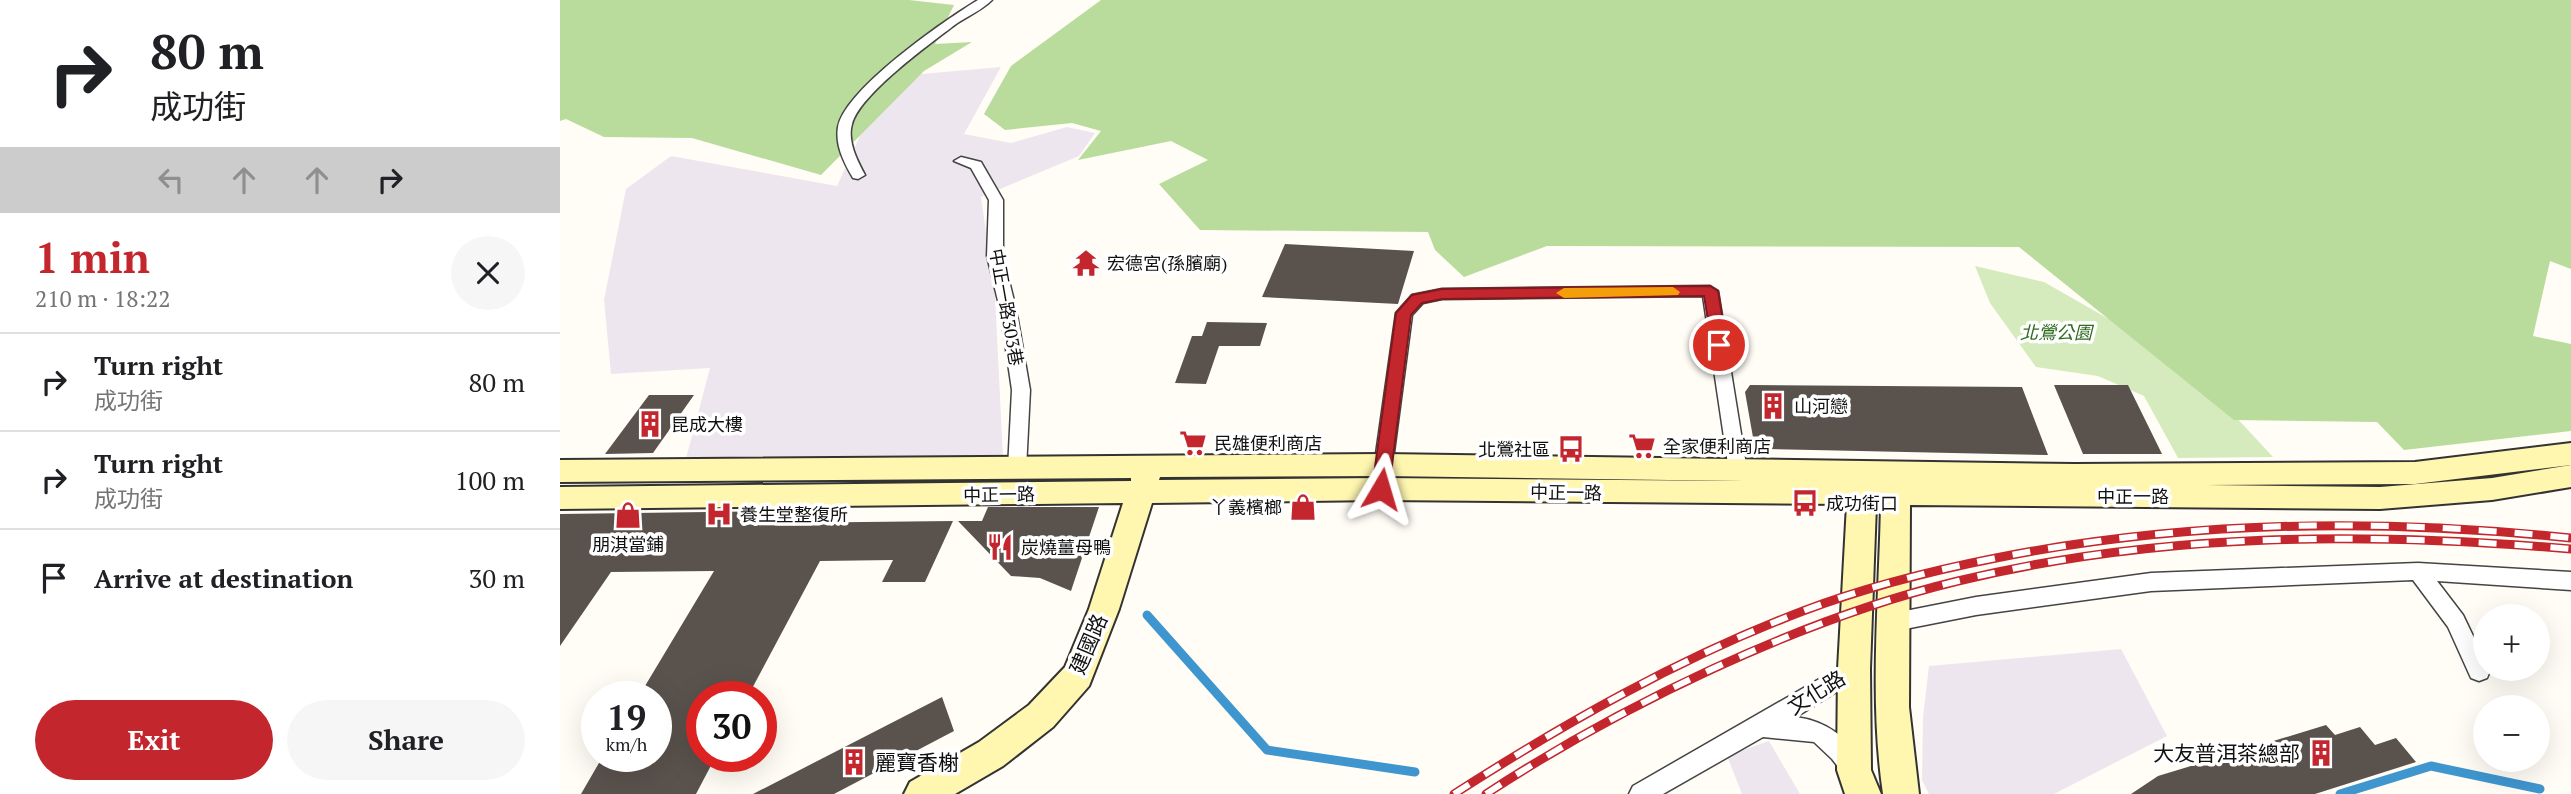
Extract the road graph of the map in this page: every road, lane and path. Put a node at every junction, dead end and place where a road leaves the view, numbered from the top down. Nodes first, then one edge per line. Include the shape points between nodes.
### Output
1 (986, 0) edge
2 (961, 161) dead end
3 (858, 175) dead end
4 (2571, 454) edge
5 (1017, 469) junction
6 (560, 471) edge
7 (1738, 471) junction
8 (2571, 476) edge
9 (1382, 477) junction
10 (1145, 480) junction
11 (1878, 487) junction
12 (560, 498) edge
13 (2418, 571) junction
14 (2571, 581) edge
15 (1895, 622) junction
16 (2473, 658) edge
17 (1854, 669) junction
18 (1760, 726) junction
19 (1858, 782) edge
20 (922, 794) edge
21 (1641, 794) edge
22 (1901, 794) edge

1 - 3 street via 967,9 863,96 845,121 845,152
2 - 5 street, 中正一路303巷 via 976,165 996,200 995,256 1009,309 1021,390
4 - 11 main road, 中正一路 via 2415,473 2074,475
5 - 6 main road, 中正一路
5 - 10 main road, 中正一路
7 - 9 main road, 中正一路
7 - 9 street via 1710,291 1442,294 1418,299 1404,313
7 - 11 main road, 中正一路
8 - 11 main road, 中正一路 via 2492,489 2380,498
9 - 10 main road, 中正一路
9 - 11 main road, 中正一路
10 - 12 main road, 中正一路
10 - 20 main road, 建國路 via 1078,676 1041,716 991,754
11 - 15 main road
11 - 17 main road, 文化路
13 - 14 street
13 - 15 street via 2151,582
13 - 16 street via 2456,621
15 - 22 main road via 1892,707
17 - 18 street, 文化路
17 - 19 main road
18 - 19 street via 1820,733 1837,744
18 - 21 street, 文化路

